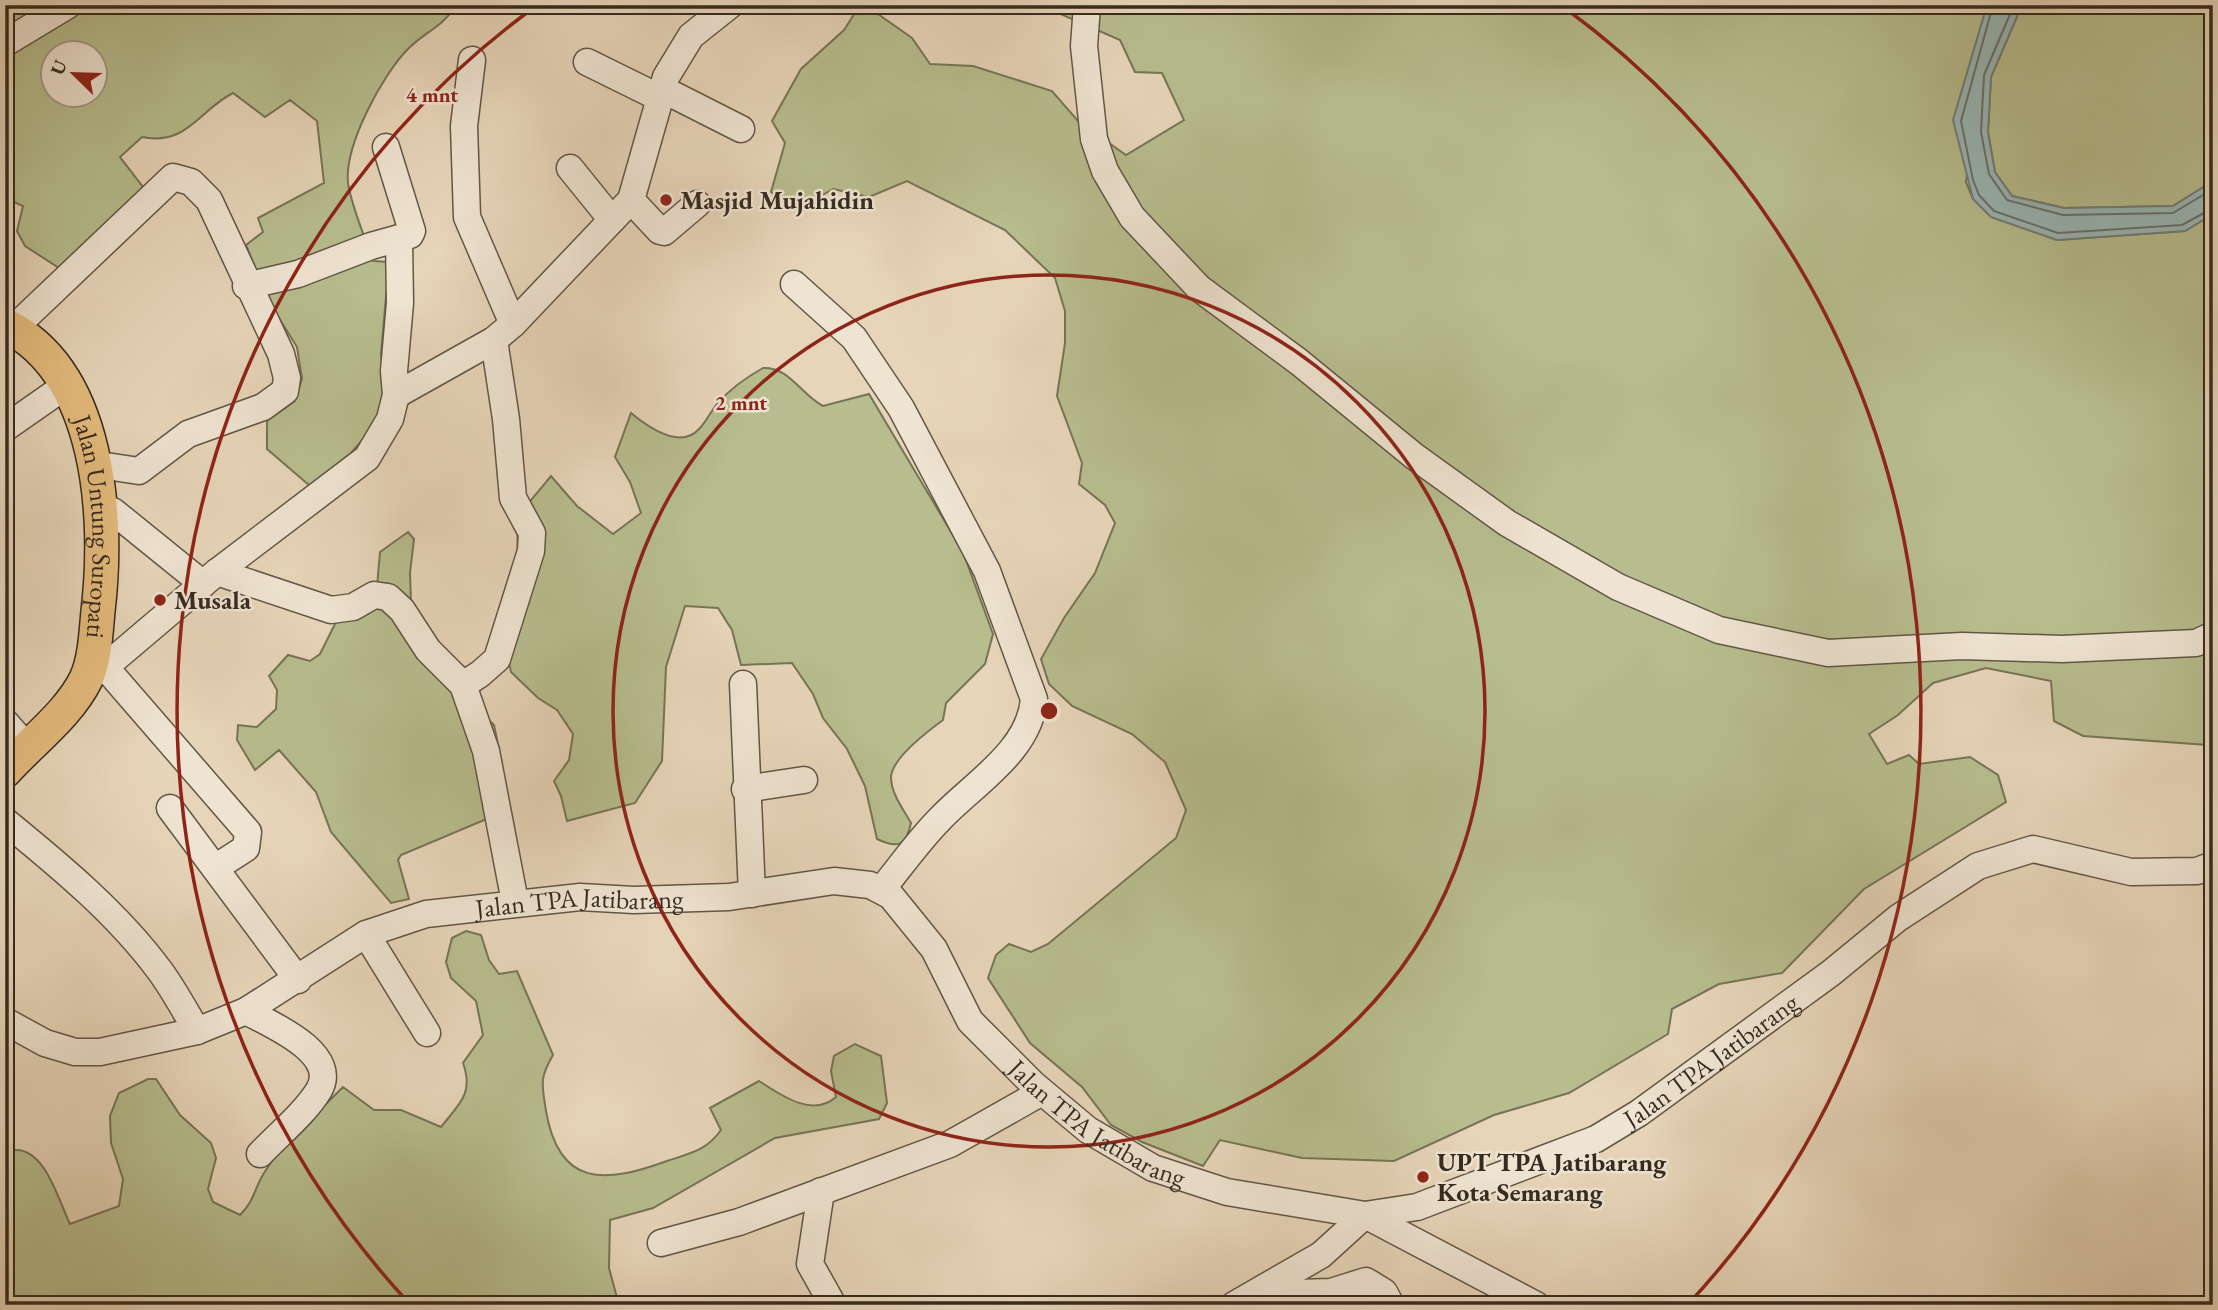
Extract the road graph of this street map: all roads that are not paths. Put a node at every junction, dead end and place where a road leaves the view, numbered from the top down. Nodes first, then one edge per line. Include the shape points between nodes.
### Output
1 (68, 5) edge
2 (1087, 5) edge
3 (721, 8) edge
4 (5, 43) edge
5 (472, 61) dead end
6 (587, 62) dead end
7 (661, 93) junction
8 (741, 129) dead end
9 (386, 147) dead end
10 (570, 168) dead end
11 (631, 200) junction
12 (697, 204) dead end
13 (612, 220) junction
14 (399, 239) junction
15 (794, 284) dead end
16 (246, 286) junction
17 (9, 327) edge
18 (503, 332) junction
19 (68, 384) junction
20 (396, 395) junction
21 (5, 428) edge
22 (93, 464) junction
23 (98, 504) junction
24 (210, 578) junction
25 (2213, 635) edge
26 (96, 672) junction
27 (743, 684) dead end
28 (463, 685) junction
29 (5, 722) edge
30 (27, 747) junction
31 (5, 771) edge
32 (804, 780) dead end
33 (745, 789) junction
34 (170, 807) dead end
35 (5, 821) edge
36 (2213, 865) edge
37 (215, 868) junction
38 (882, 889) junction
39 (752, 894) junction
40 (515, 902) junction
41 (366, 934) junction
42 (298, 980) junction
43 (246, 1011) junction
44 (5, 1021) edge
45 (197, 1031) junction
46 (427, 1033) dead end
47 (1042, 1092) junction
48 (260, 1154) dead end
49 (821, 1191) junction
50 (1365, 1215) junction
51 (661, 1243) dead end
52 (1245, 1299) edge
53 (833, 1305) edge
54 (1391, 1305) edge
55 (1536, 1305) edge

1 - 4 street
2 - 25 street via 1084,46 1094,139 1105,171 1132,217 1199,288 1414,456 1507,523 1618,587 1719,630 1828,653 1962,646 2075,649 2196,643
3 - 7 street via 691,36
5 - 18 street via 464,126 467,217
6 - 7 street
7 - 8 street
7 - 11 street
9 - 14 street via 412,231
10 - 13 street
11 - 12 street via 664,232
11 - 13 street
13 - 18 street
14 - 16 street via 298,274
14 - 20 street
15 - 38 street via 854,338 901,408 987,571 1034,699 1029,723 1006,756 938,821
16 - 17 street via 209,200 191,181 173,177
16 - 22 street via 281,354 285,391 263,407 188,434 139,471
17 - 19 main road, Jalan Untung Suropati via 39,346
18 - 20 street
18 - 28 street via 513,498 532,533 531,551 497,659
19 - 21 street
19 - 22 main road, Jalan Untung Suropati via 84,420
20 - 24 street via 390,419 367,458
22 - 23 main road, Jalan Untung Suropati
23 - 24 street
23 - 26 main road, Jalan Untung Suropati via 101,583
24 - 26 street
24 - 28 street via 331,610 353,607 374,595 388,597 428,650
26 - 30 main road, Jalan Untung Suropati
26 - 37 street via 248,832 246,848
27 - 33 street
28 - 40 street via 486,751
29 - 30 street
30 - 31 main road, Jalan Untung Suropati
32 - 33 street
33 - 39 street
34 - 37 street
35 - 45 street via 107,912 159,970
36 - 50 street, Jalan TPA Jatibarang via 2197,871 2130,872 2033,849 1978,866 1898,918 1831,974 1596,1139 1416,1207
37 - 42 street
38 - 39 street, Jalan TPA Jatibarang via 834,881
38 - 47 street, Jalan TPA Jatibarang via 934,949 970,1021
39 - 40 street, Jalan TPA Jatibarang
40 - 41 street, Jalan TPA Jatibarang via 426,914
41 - 42 street, Jalan TPA Jatibarang
41 - 46 street
42 - 43 street, Jalan TPA Jatibarang
43 - 45 street, Jalan TPA Jatibarang
43 - 48 street via 317,1055 323,1074 320,1089
44 - 45 street, Jalan TPA Jatibarang via 75,1052 137,1046
47 - 49 street via 950,1144
47 - 50 street, Jalan TPA Jatibarang via 1088,1130 1153,1168 1227,1192
49 - 51 street via 739,1222
49 - 53 street via 810,1264
50 - 52 street via 1321,1255
50 - 55 street
52 - 54 street via 1331,1292 1366,1281 1384,1292

